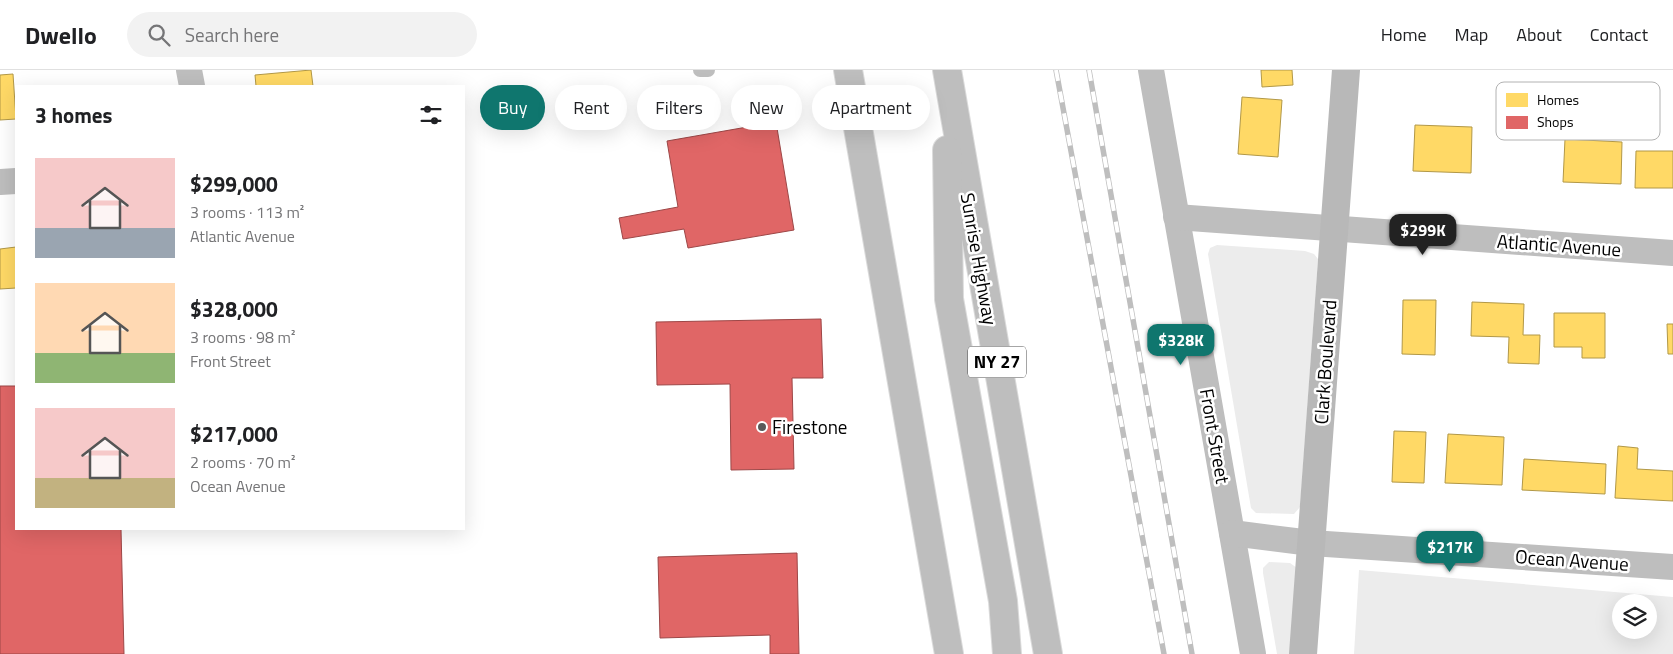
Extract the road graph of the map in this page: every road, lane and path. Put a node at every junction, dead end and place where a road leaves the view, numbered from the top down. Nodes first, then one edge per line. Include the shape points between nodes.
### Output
1 (189, 70) edge
2 (700, 70) edge
3 (708, 70) edge
4 (848, 70) edge
5 (946, 70) edge
6 (1151, 70) edge
7 (1346, 70) edge
8 (192, 85) edge
9 (15, 181) edge
10 (0, 182) edge
11 (1176, 217) junction
12 (1334, 229) junction
13 (1673, 253) edge
14 (1232, 533) junction
15 (1311, 542) junction
16 (1673, 567) edge
17 (950, 654) edge
18 (1007, 654) edge
19 (1048, 654) edge
20 (1253, 654) edge
21 (1303, 654) edge

1 - 8 street
2 - 3 lane
4 - 17 highway
5 - 18 highway via 949,300 1002,601
5 - 19 highway, Sunrise Highway / NY 27
6 - 11 street, Front Street
7 - 12 street, Clark Boulevard
9 - 10 street
11 - 12 street, Atlantic Avenue
11 - 14 street, Front Street
12 - 13 street, Atlantic Avenue
12 - 15 street, Clark Boulevard
14 - 15 street, Ocean Avenue
14 - 20 street, Front Street
15 - 16 street, Ocean Avenue
15 - 21 street, Clark Boulevard

